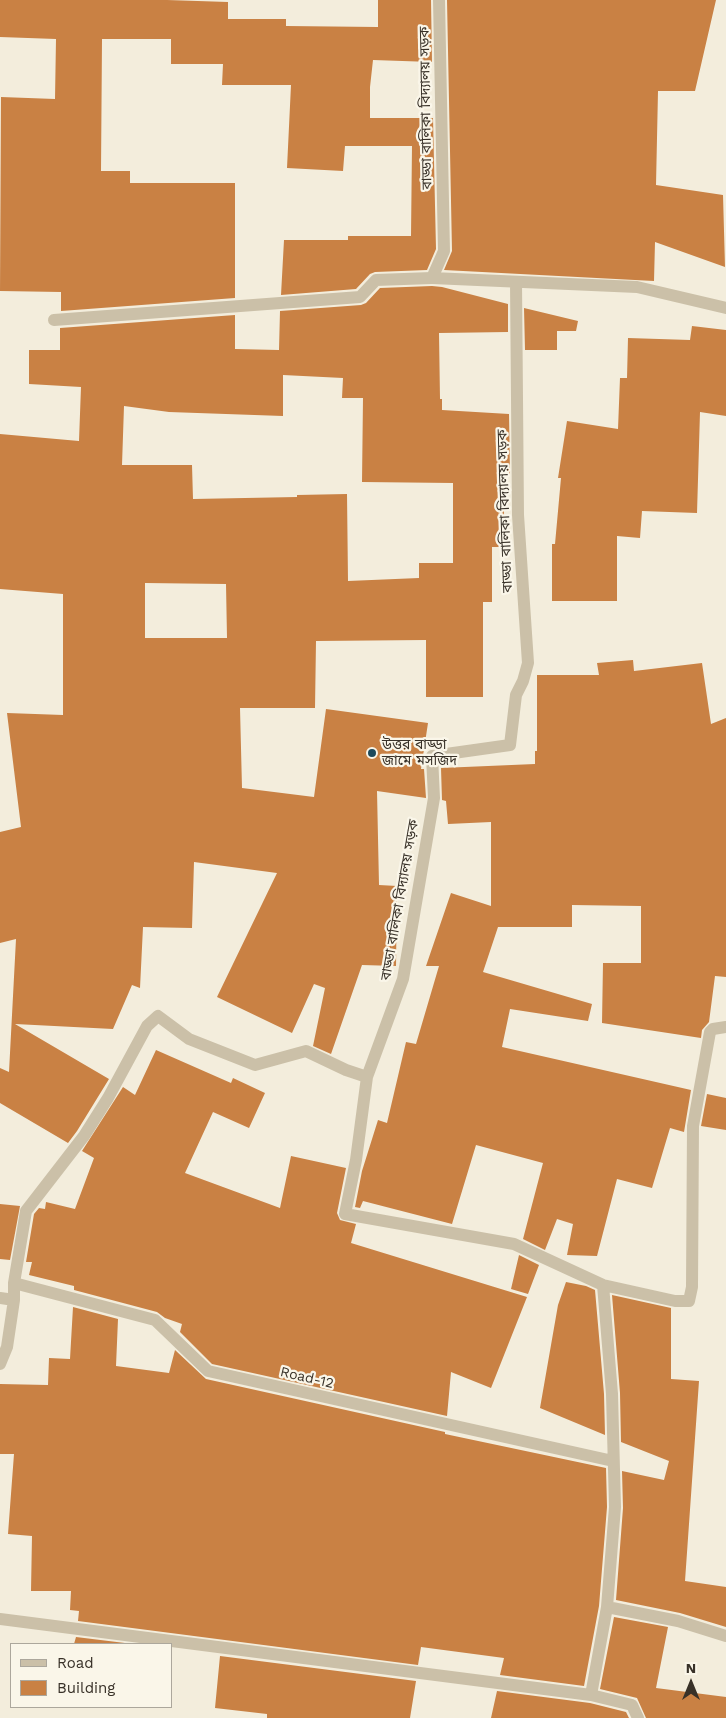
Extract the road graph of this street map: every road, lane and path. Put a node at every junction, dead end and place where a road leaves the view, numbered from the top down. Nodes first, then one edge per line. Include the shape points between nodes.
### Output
1 (439, 0) edge
2 (432, 278) junction
3 (516, 282) junction
4 (726, 308) edge
5 (54, 320) dead end
6 (726, 1027) edge
7 (368, 1077) junction
8 (14, 1283) junction
9 (603, 1284) junction
10 (0, 1298) edge
11 (14, 1300) junction
12 (0, 1364) edge
13 (613, 1461) junction
14 (607, 1607) junction
15 (0, 1619) edge
16 (726, 1636) edge
17 (591, 1694) junction
18 (638, 1718) edge

1 - 2 street, বাড্ডা বালিকা বিদ্যালয় সড়ক via 444,250
2 - 3 street
2 - 5 street via 376,280 360,297
3 - 4 street via 637,287
3 - 7 street, বাড্ডা বালিকা বিদ্যালয় সড়ক via 518,515 528,664 516,695 510,745 432,756 434,798 403,979
6 - 9 street via 710,1032 693,1126 692,1287 689,1301 675,1301
7 - 8 street via 306,1051 255,1065 189,1039 158,1016 147,1026 84,1136 26,1211
7 - 9 street via 345,1214 514,1244
8 - 11 street
8 - 13 street, Road-12 via 154,1320 208,1371
9 - 13 street via 612,1394
10 - 11 street
11 - 12 street via 7,1347
13 - 14 street via 614,1507
14 - 16 street via 678,1621
14 - 17 street
15 - 17 street
17 - 18 street via 632,1705

